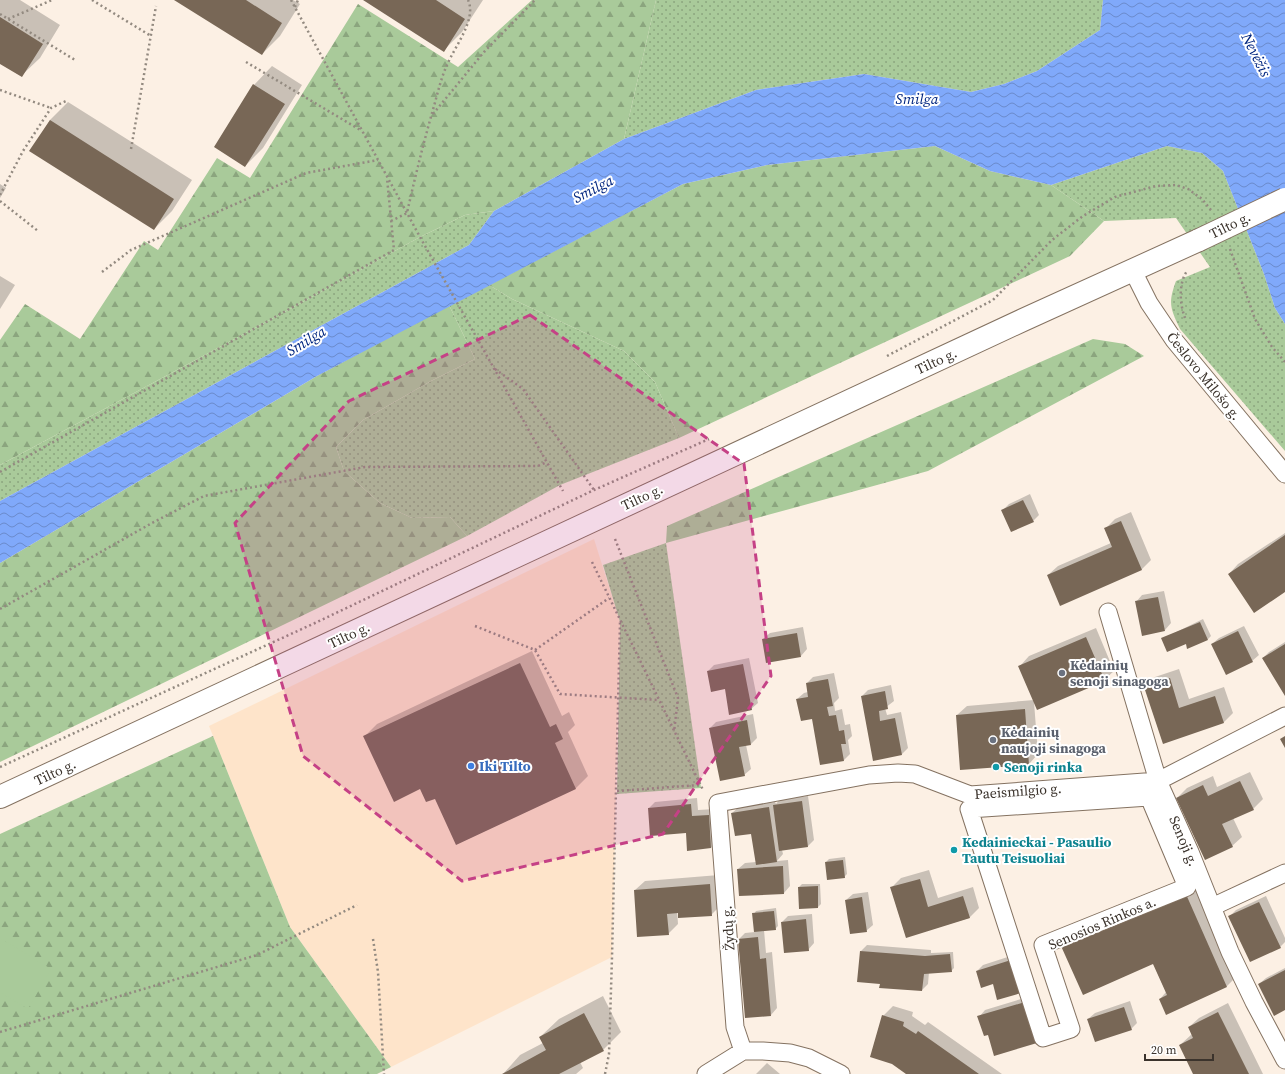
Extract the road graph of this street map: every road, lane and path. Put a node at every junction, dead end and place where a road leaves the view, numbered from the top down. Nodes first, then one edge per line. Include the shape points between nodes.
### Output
1 (52, 0) edge
2 (92, 0) edge
3 (290, 0) edge
4 (298, 0) edge
5 (468, 0) edge
6 (535, 0) edge
7 (156, 6) dead end
8 (295, 7) junction
9 (0, 14) edge
10 (8, 19) junction
11 (151, 36) junction
12 (75, 60) dead end
13 (246, 62) dead end
14 (0, 90) edge
15 (66, 101) dead end
16 (51, 108) junction
17 (431, 116) junction
18 (362, 131) junction
19 (131, 149) dead end
20 (378, 160) junction
21 (387, 177) junction
22 (0, 194) edge
23 (1285, 199) edge
24 (0, 201) edge
25 (407, 213) junction
26 (391, 221) junction
27 (38, 231) dead end
28 (1191, 267) dead end
29 (1133, 271) junction
30 (102, 272) dead end
31 (993, 300) dead end
32 (1188, 323) dead end
33 (881, 359) dead end
34 (493, 367) junction
35 (710, 439) dead end
36 (547, 462) junction
37 (0, 472) edge
38 (1285, 474) edge
39 (594, 490) junction
40 (563, 491) dead end
41 (614, 539) dead end
42 (592, 562) dead end
43 (609, 598) junction
44 (0, 609) edge
45 (1108, 612) dead end
46 (620, 622) junction
47 (475, 626) dead end
48 (534, 650) junction
49 (618, 698) junction
50 (658, 700) junction
51 (1285, 716) edge
52 (674, 732) junction
53 (0, 767) edge
54 (1158, 781) junction
55 (699, 785) junction
56 (617, 791) junction
57 (0, 797) edge
58 (718, 804) junction
59 (969, 809) joint
60 (1285, 873) edge
61 (357, 905) dead end
62 (1212, 907) junction
63 (373, 939) dead end
64 (0, 1032) edge
65 (743, 1051) junction
66 (1285, 1060) edge
67 (384, 1074) edge
68 (605, 1074) edge
69 (706, 1074) edge
70 (841, 1074) edge

1 - 10 path
2 - 11 path
3 - 8 path
4 - 8 path
5 - 17 path via 471,7 470,19 453,49
6 - 17 path via 484,52
7 - 11 path
8 - 18 path
9 - 10 path
10 - 12 path
11 - 19 path
13 - 18 path
14 - 16 path
15 - 16 path
16 - 22 path via 23,151
17 - 25 path
18 - 20 path
20 - 21 path
20 - 30 path via 306,173 131,250
21 - 25 path
21 - 26 path
23 - 29 main road, Tilto g., bridge
24 - 27 path
25 - 26 path
25 - 34 path
26 - 37 path via 394,250
28 - 32 path via 1185,274 1181,304
29 - 38 street, Česlovo Milošo g. via 1149,303 1174,340
29 - 57 main road, Tilto g.
31 - 33 path
34 - 36 path
34 - 39 path via 523,389
35 - 39 path
36 - 40 path
36 - 44 path via 538,466 365,467 204,496
39 - 53 path via 315,623
41 - 52 path via 678,698
42 - 43 path
43 - 46 path
43 - 48 path
45 - 54 street, Senoji g.
46 - 49 path
46 - 50 path
47 - 48 path
48 - 49 path via 560,694
49 - 50 path
49 - 56 path
50 - 52 path
51 - 54 street, Paeismilgio g.
52 - 55 path
54 - 58 street, Paeismilgio g. via 970,795 915,774 898,772 869,775
54 - 62 street, Senoji g.
55 - 56 path
55 - 58 path
56 - 68 path via 609,1054
58 - 65 street, Žydų g. via 736,1027
59 - 59 street, Senosios Rinkos a. via 1043,1038 1071,1029 1043,945 1187,887 1149,796
60 - 62 street
61 - 64 path via 257,955
62 - 66 street, Senoji g. via 1230,952
63 - 67 path via 378,972
65 - 69 street
65 - 70 street via 790,1053 809,1058

